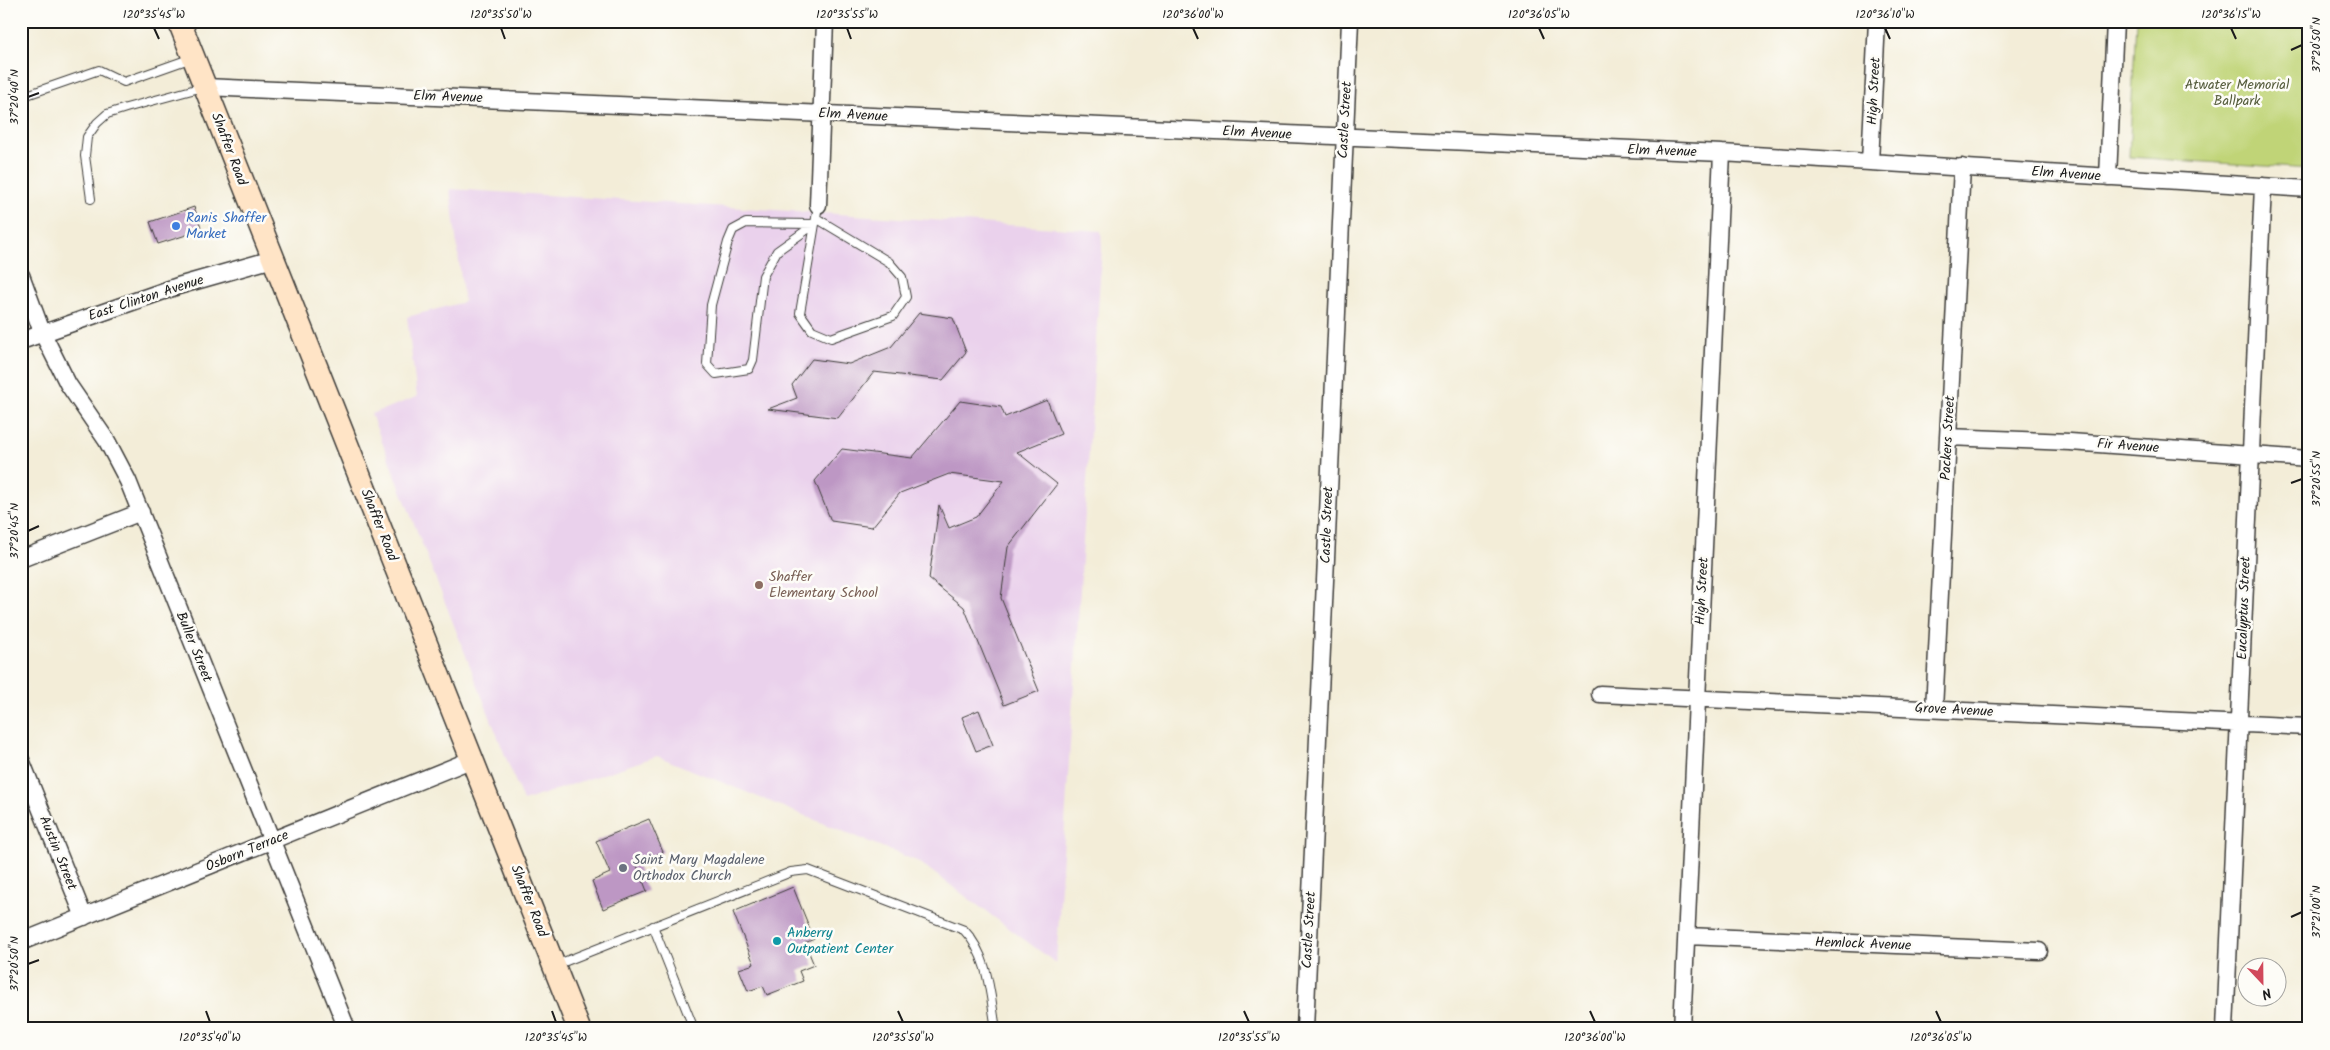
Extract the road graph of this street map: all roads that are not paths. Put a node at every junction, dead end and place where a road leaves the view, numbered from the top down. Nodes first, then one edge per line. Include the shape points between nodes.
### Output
1 (179, 21) edge
2 (826, 21) edge
3 (1350, 21) edge
4 (1877, 21) edge
5 (2115, 21) edge
6 (194, 58) junction
7 (205, 87) junction
8 (21, 96) edge
9 (822, 113) junction
10 (1344, 137) junction
11 (1722, 153) junction
12 (1870, 162) junction
13 (1962, 167) junction
14 (2108, 176) junction
15 (2263, 186) junction
16 (2309, 189) edge
17 (91, 199) dead end
18 (816, 215) junction
19 (273, 259) junction
20 (21, 275) edge
21 (42, 332) junction
22 (21, 341) edge
23 (1948, 438) junction
24 (2251, 455) junction
25 (2309, 459) edge
26 (141, 512) junction
27 (21, 559) edge
28 (1600, 694) dead end
29 (1697, 698) junction
30 (1934, 709) junction
31 (2239, 725) junction
32 (2309, 727) edge
33 (473, 759) junction
34 (21, 760) edge
35 (271, 840) junction
36 (84, 918) junction
37 (653, 926) junction
38 (1687, 936) junction
39 (21, 942) edge
40 (2039, 951) dead end
41 (554, 965) junction
42 (347, 1029) edge
43 (579, 1029) edge
44 (694, 1029) edge
45 (996, 1029) edge
46 (1305, 1029) edge
47 (1682, 1029) edge
48 (2226, 1029) edge

1 - 6 main road, Shaffer Road
2 - 9 street
3 - 10 street, Castle Street
4 - 12 street, High Street
5 - 14 street
6 - 7 main road, Shaffer Road
6 - 8 lane via 124,82 99,70
7 - 9 street, Elm Avenue
7 - 17 lane via 107,114 87,137 85,169
7 - 19 main road, Shaffer Road
9 - 10 street, Elm Avenue
9 - 18 street
10 - 11 street, Elm Avenue
10 - 46 street, Castle Street
11 - 12 street, Elm Avenue
11 - 29 street, High Street
12 - 13 street, Elm Avenue
13 - 14 street, Elm Avenue
13 - 23 street, Packers Street
14 - 15 street, Elm Avenue
15 - 16 street, Elm Avenue
15 - 24 street, Eucalyptus Street
18 - 18 lane via 800,313 812,330 831,338 893,316 906,297 902,277 889,262
18 - 18 lane via 746,224 733,230 711,305 707,364 716,374 750,368 763,276 777,251
19 - 21 street, East Clinton Avenue via 178,286
19 - 33 main road, Shaffer Road
20 - 21 street, Buller Street
21 - 22 street, East Clinton Avenue
21 - 26 street, Buller Street via 68,384 107,441
23 - 24 street, Fir Avenue via 2070,442
23 - 30 street, Packers Street
24 - 25 street, Fir Avenue
24 - 31 street, Eucalyptus Street
26 - 27 street
26 - 35 street, Buller Street
28 - 29 street, Grove Avenue
29 - 30 street, Grove Avenue
29 - 38 street, High Street
30 - 31 street, Grove Avenue
31 - 32 street, Grove Avenue
31 - 48 street, Eucalyptus Street
33 - 35 street, Osborn Terrace
33 - 41 main road, Shaffer Road
34 - 36 street, Austin Street
35 - 36 street, Osborn Terrace
35 - 42 street, Buller Street
36 - 39 street, Osborn Terrace
37 - 41 lane
37 - 44 lane
37 - 45 lane via 791,872 808,870 964,930 979,951 984,966
38 - 40 street, Hemlock Avenue
38 - 47 street, High Street
41 - 43 main road, Shaffer Road

